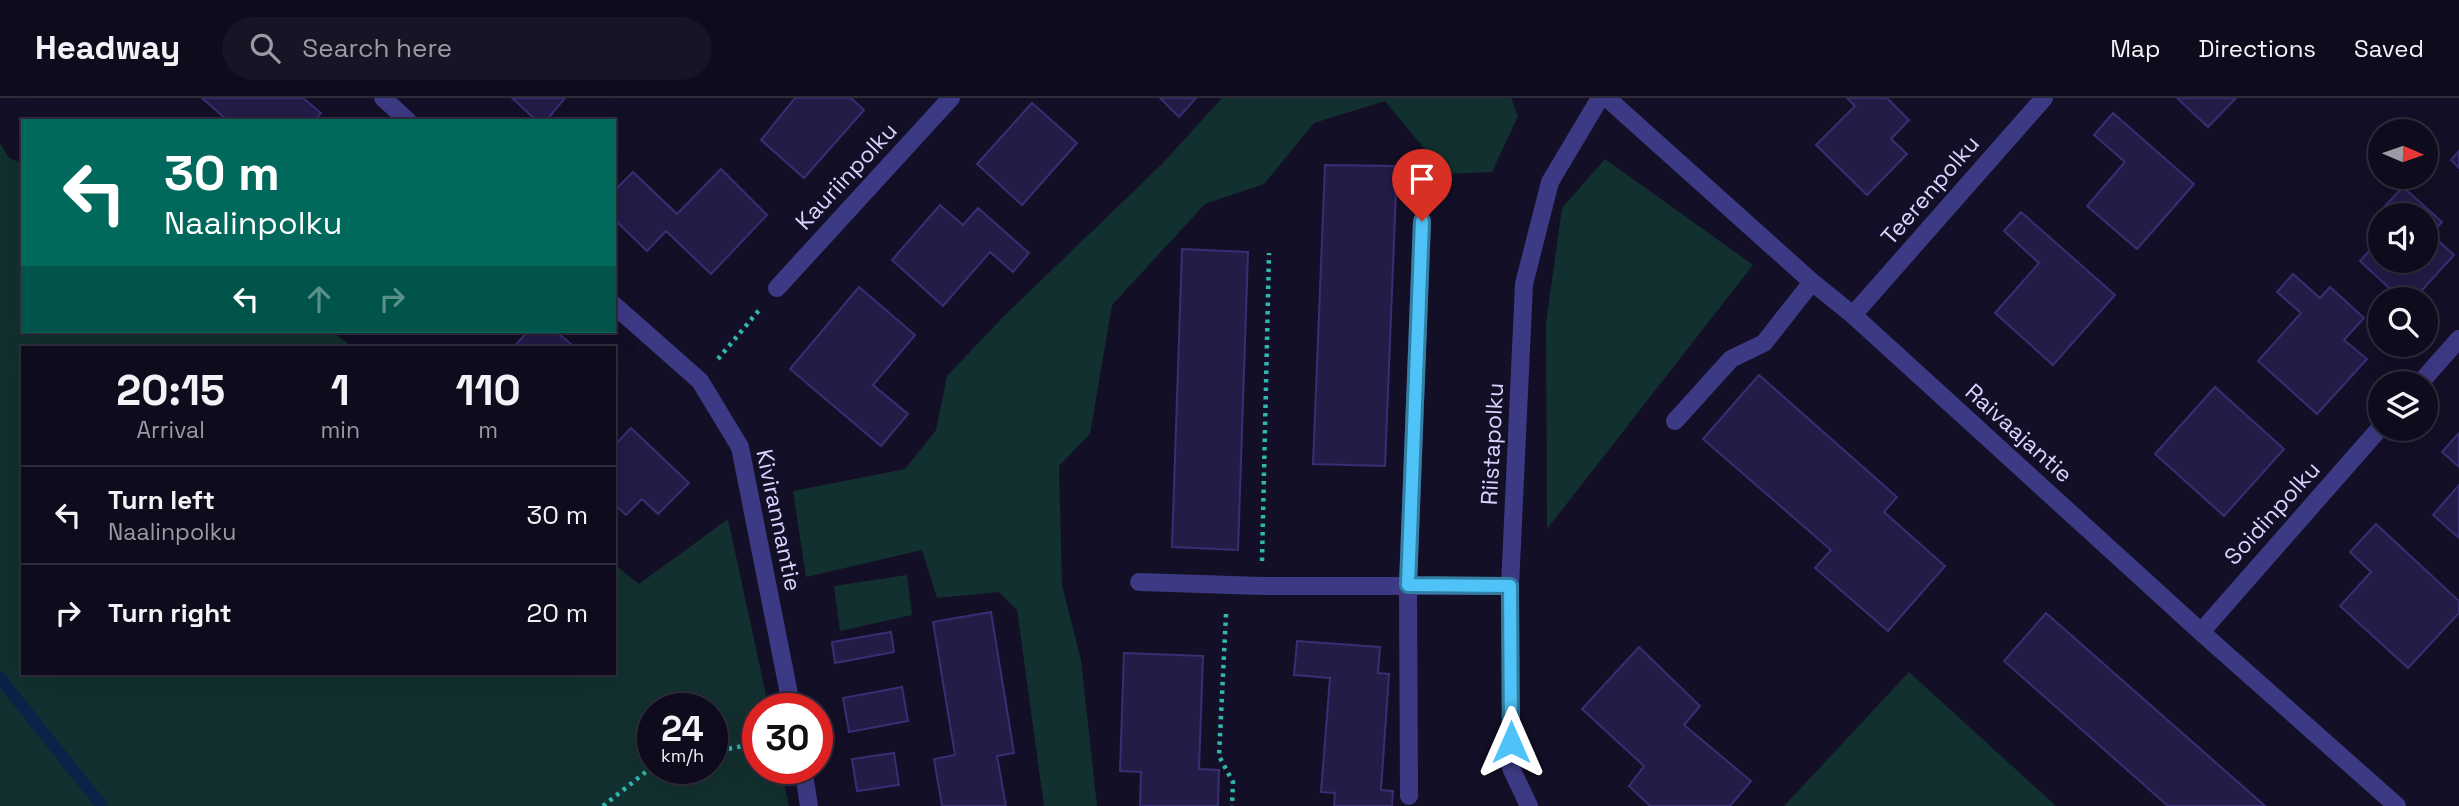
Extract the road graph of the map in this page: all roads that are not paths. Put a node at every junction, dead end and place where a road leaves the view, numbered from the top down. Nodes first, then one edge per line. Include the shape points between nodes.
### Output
1 (383, 98) edge
2 (951, 98) edge
3 (1600, 98) edge
4 (1606, 98) edge
5 (2044, 98) edge
6 (406, 119) edge
7 (1422, 221) dead end
8 (1812, 282) junction
9 (777, 288) road end
10 (616, 306) edge
11 (1853, 315) junction
12 (2459, 340) edge
13 (2431, 371) edge
14 (1675, 421) dead end
15 (2369, 441) edge
16 (1139, 582) dead end
17 (1408, 585) junction
18 (1510, 586) junction
19 (2201, 632) junction
20 (789, 693) edge
21 (806, 784) edge
22 (1409, 796) dead end
23 (809, 806) edge
24 (1530, 806) edge
25 (2397, 806) edge

1 - 6 street
2 - 9 street, Kauriinpolku
3 - 18 street, Riistapolku via 1550,181 1524,284
4 - 8 street, Raivaajantie
5 - 11 street, Teerenpolku
7 - 17 street
8 - 11 street, Raivaajantie
8 - 14 street via 1764,343 1731,359
10 - 20 street, Kivirannantie via 700,381 740,447
11 - 19 street, Raivaajantie
12 - 13 street
15 - 19 street, Soidinpolku
16 - 17 street
17 - 18 street
17 - 22 street
18 - 24 street, Riistapolku via 1511,768
19 - 25 street, Raivaajantie
21 - 23 street

